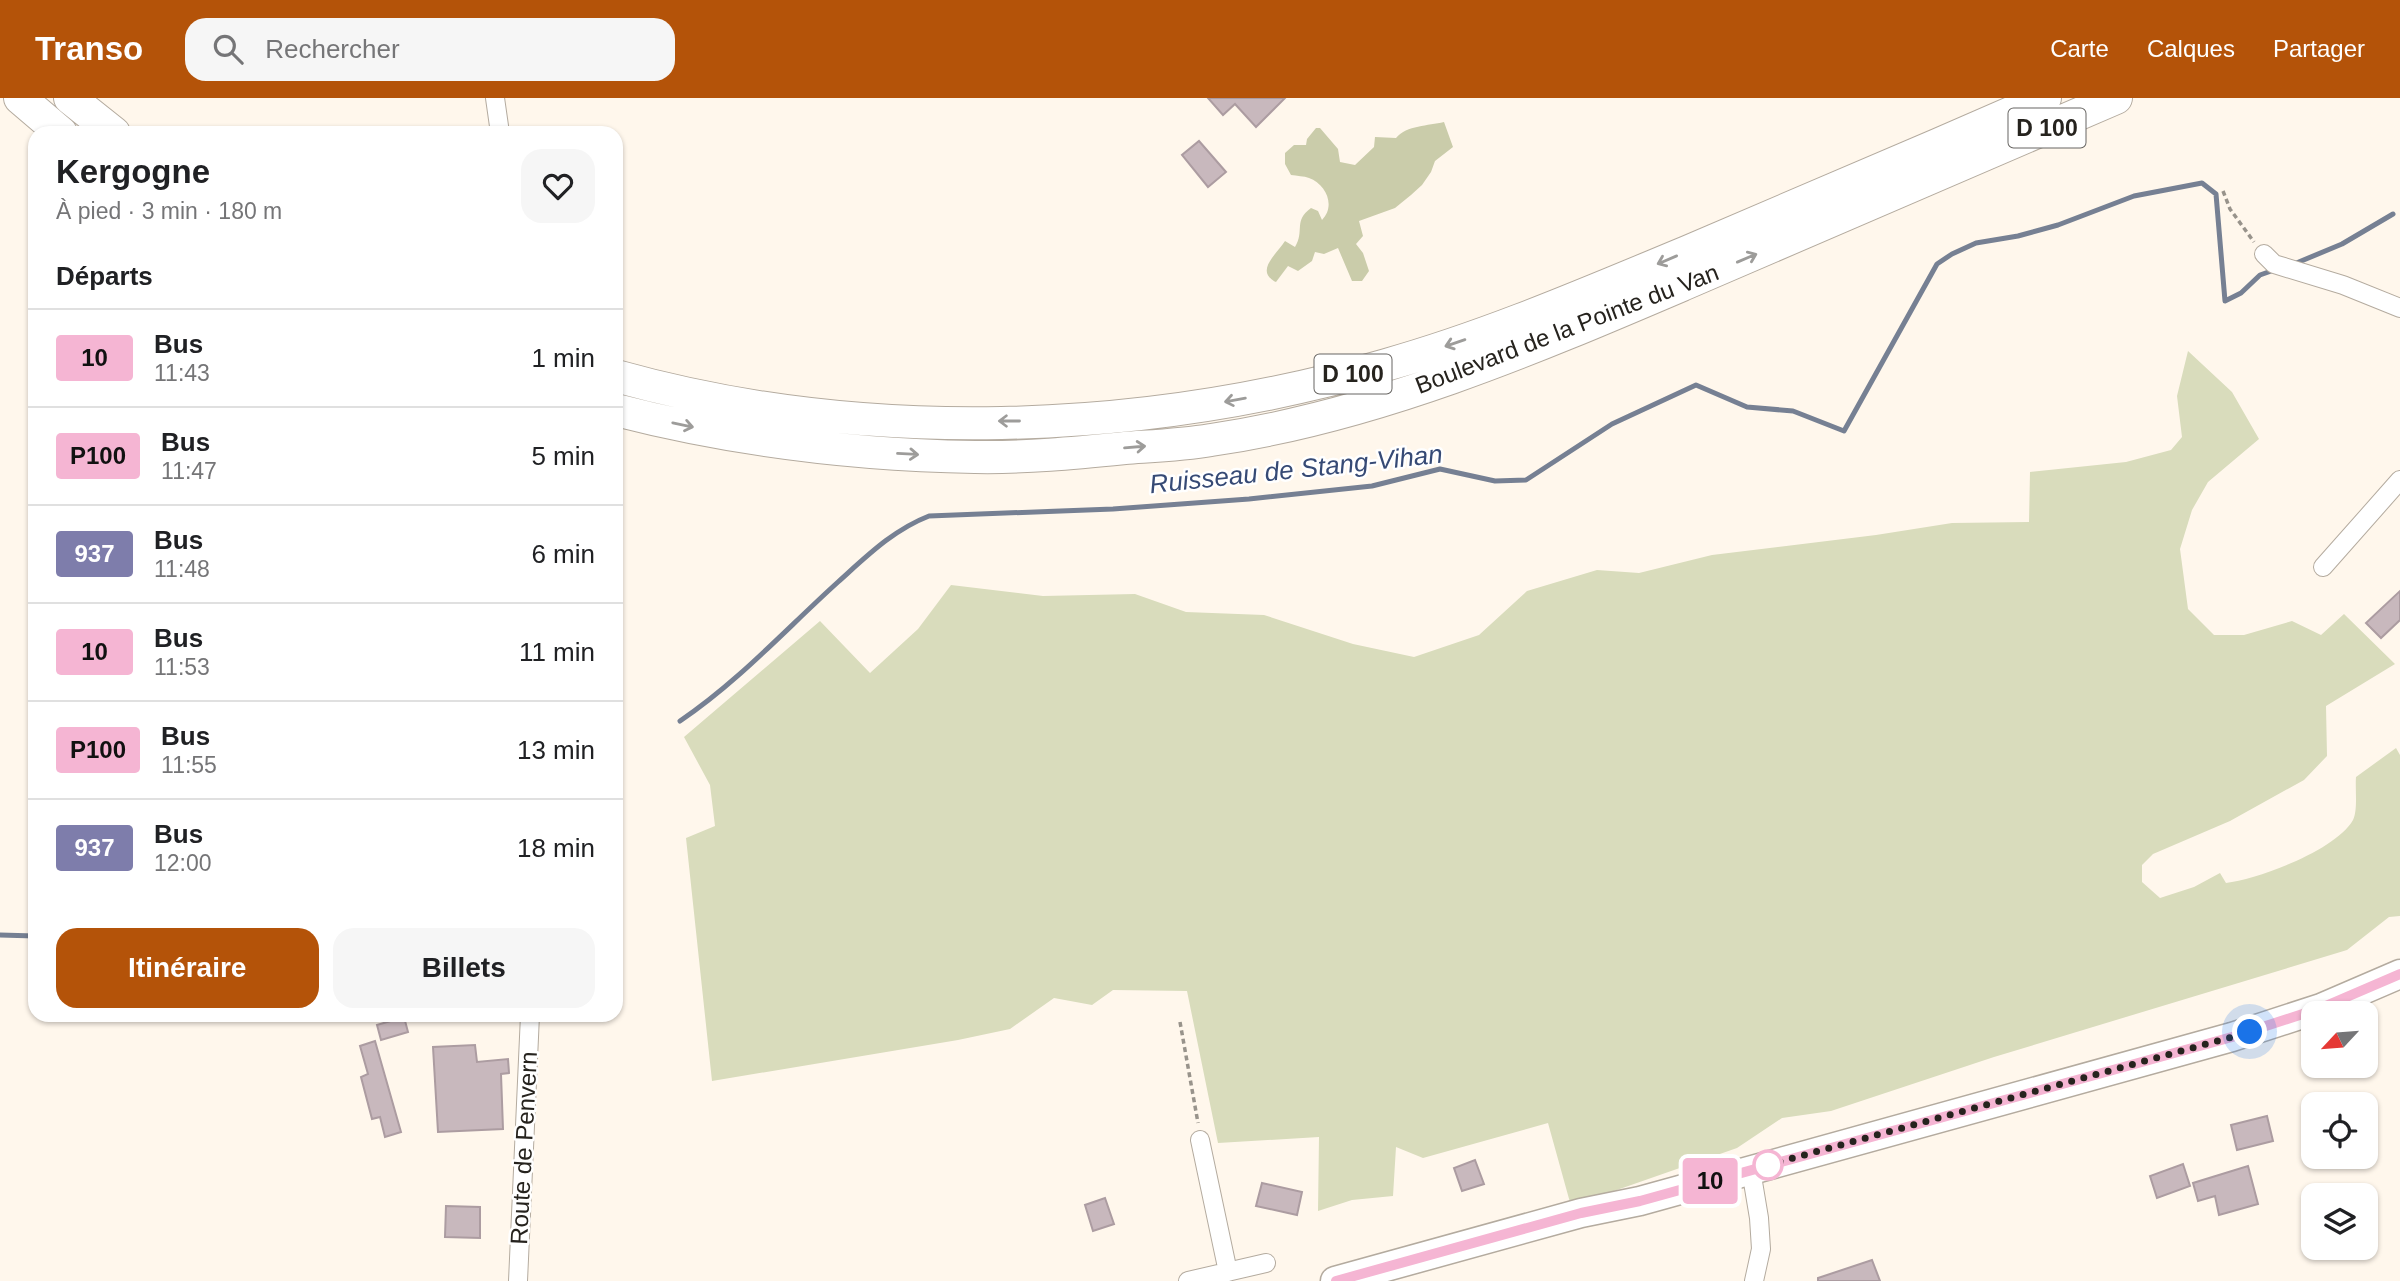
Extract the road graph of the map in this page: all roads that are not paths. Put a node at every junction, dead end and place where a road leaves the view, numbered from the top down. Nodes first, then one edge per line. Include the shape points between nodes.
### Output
1 (20, 98) edge
2 (70, 98) edge
3 (495, 98) edge
4 (2001, 98) edge
5 (2045, 98) edge
6 (2116, 98) edge
7 (53, 126) edge
8 (105, 126) edge
9 (499, 126) edge
10 (1706, 244) junction
11 (2262, 251) road end
12 (2400, 308) edge
13 (623, 378) edge
14 (623, 412) edge
15 (2400, 480) edge
16 (2323, 567) dead end
17 (2400, 974) edge
18 (530, 1022) edge
19 (1200, 1140) road end
20 (1751, 1170) junction
21 (1640, 1201) junction
22 (1266, 1263) dead end
23 (1228, 1272) junction
24 (518, 1281) edge
25 (1188, 1281) edge
26 (1335, 1281) edge
27 (1400, 1281) edge
28 (1754, 1281) edge

1 - 7 highway
2 - 8 highway
3 - 9 street
4 - 10 highway, D 100
5 - 10 highway, Boulevard de la Pointe du Van / D 100
14 -> 6 highway, Boulevard de la Pointe du Van / D 100 via 804,445 965,457 1211,440 1271,428 1428,386 1565,335
10 -> 13 highway, Boulevard de la Pointe du Van / D 100 via 1552,308 1384,366 1261,396 1146,414 1058,421 924,422 844,417 719,401
11 - 12 street via 2274,264
15 - 16 street
17 - 20 main road via 2268,1026
18 - 24 street, Route de Penvern
19 - 23 street
20 - 21 main road
20 - 28 street via 1760,1249
21 - 26 main road
21 - 27 main road via 1586,1223
22 - 23 street
23 - 25 street

